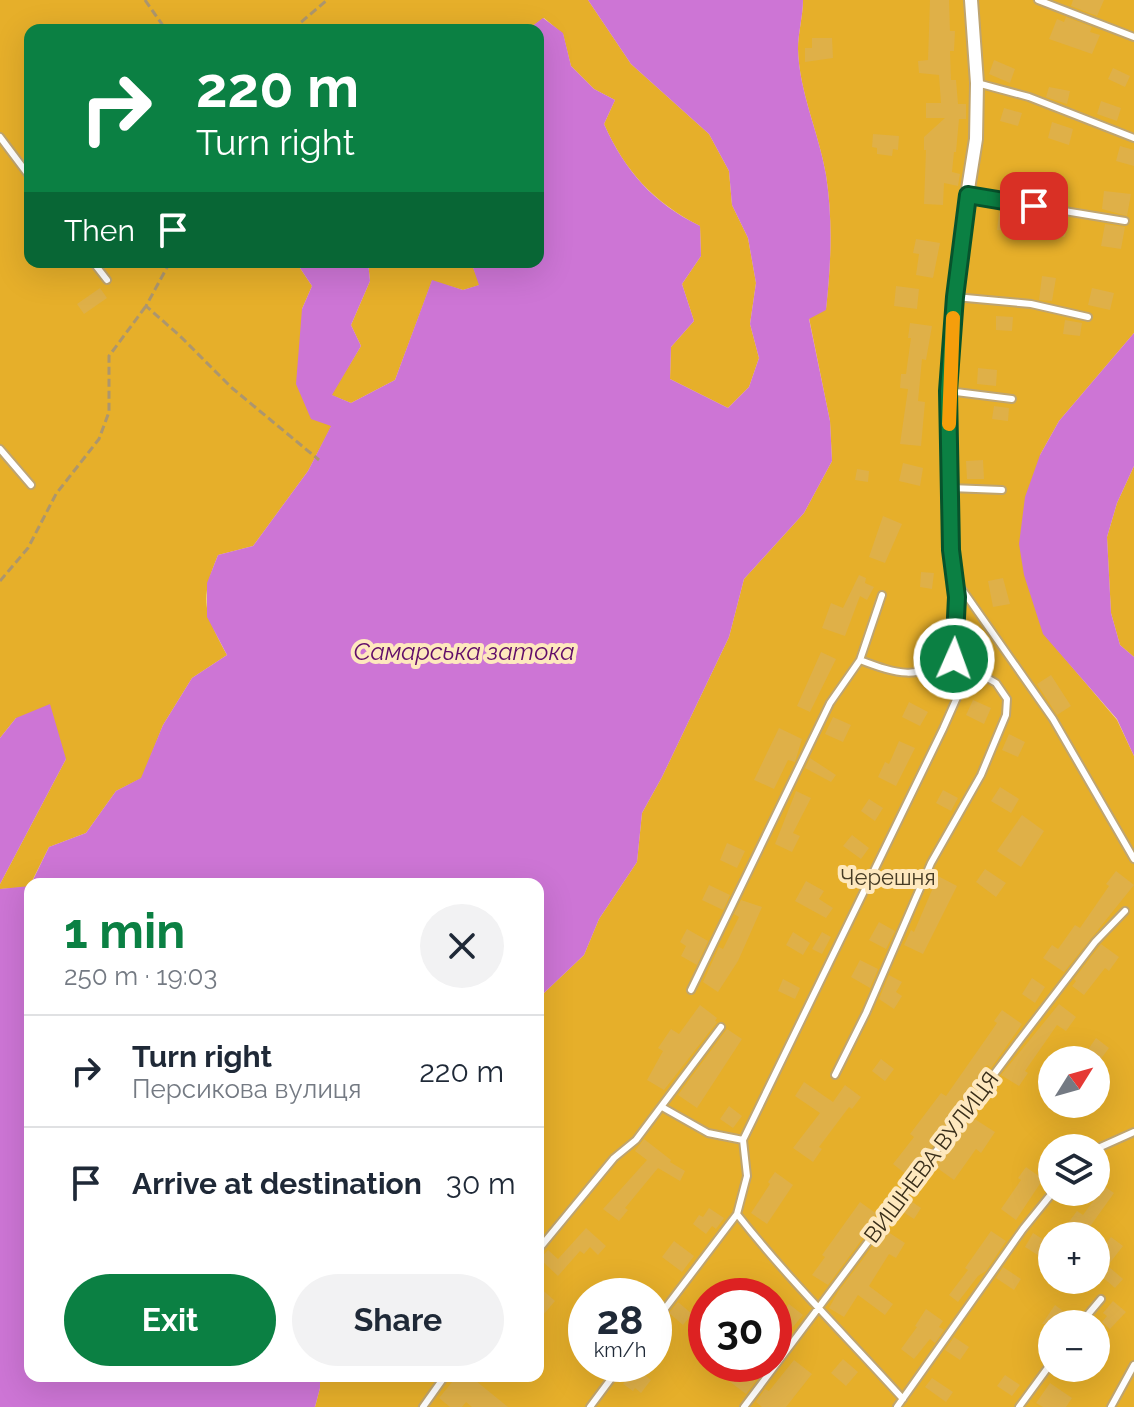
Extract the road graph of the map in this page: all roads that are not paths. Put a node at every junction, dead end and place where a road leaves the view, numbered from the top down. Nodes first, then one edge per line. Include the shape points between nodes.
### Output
1 (971, 0) edge
2 (1038, 0) edge
3 (1134, 37) edge
4 (977, 83) junction
5 (0, 137) edge
6 (1134, 138) edge
7 (24, 169) edge
8 (968, 195) junction
9 (1125, 221) dead end
10 (98, 268) edge
11 (107, 280) dead end
12 (955, 297) junction
13 (1088, 317) dead end
14 (948, 391) junction
15 (1012, 399) dead end
16 (0, 449) edge
17 (31, 485) dead end
18 (950, 488) junction
19 (1002, 490) dead end
20 (954, 579) junction
21 (882, 595) dead end
22 (954, 659) junction
23 (860, 660) junction
24 (1134, 859) edge
25 (1125, 911) dead end
26 (691, 990) dead end
27 (721, 1027) dead end
28 (835, 1075) dead end
29 (662, 1107) junction
30 (1134, 1132) edge
31 (743, 1140) junction
32 (1110, 1143) edge
33 (1042, 1206) edge
34 (737, 1214) junction
35 (544, 1243) edge
36 (672, 1299) edge
37 (1101, 1299) dead end
38 (816, 1309) junction
39 (1092, 1310) edge
40 (1134, 1365) edge
41 (1038, 1381) edge
42 (441, 1382) edge
43 (609, 1382) edge
44 (903, 1399) junction
45 (423, 1407) edge
46 (590, 1407) edge
47 (744, 1407) edge
48 (897, 1407) edge
49 (1019, 1407) edge
50 (1111, 1407) edge

1 - 4 street
2 - 3 lane
4 - 6 lane
4 - 8 street
5 - 7 lane
8 - 9 lane
8 - 12 street
10 - 11 lane
12 - 13 lane via 1031,304
12 - 14 street
14 - 15 lane
14 - 18 street
16 - 17 lane
18 - 19 lane
18 - 20 street
20 - 22 street
20 - 24 lane via 1053,719
21 - 23 lane
22 - 23 lane via 915,674
22 - 28 lane via 996,683 1007,699 1006,715 981,775 931,863
22 - 31 lane via 963,684
23 - 26 lane via 830,703
25 - 38 lane, ВИШНЕВА ВУЛИЦЯ via 1095,942
27 - 29 lane
29 - 31 lane via 708,1133
29 - 35 lane
30 - 32 lane
31 - 34 lane via 747,1176
33 - 44 lane
34 - 36 lane
34 - 38 lane
37 - 39 lane
38 - 44 lane
38 - 47 lane, ВИШНЕВА ВУЛИЦЯ
40 - 50 lane
41 - 49 lane
42 - 45 lane
43 - 46 lane
44 - 48 lane

